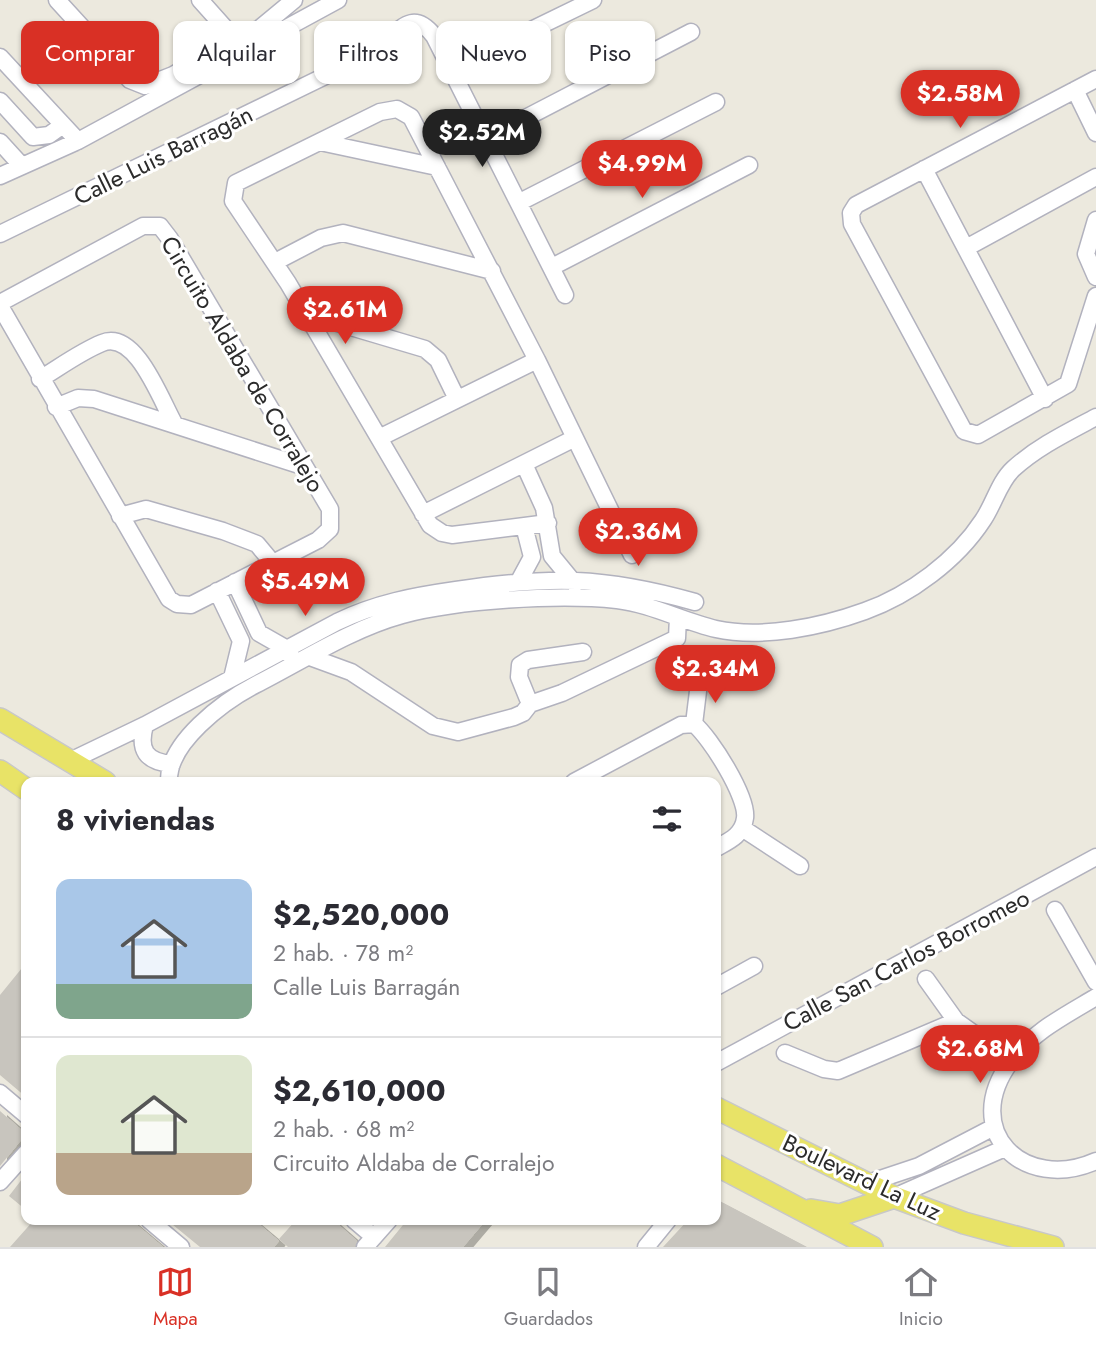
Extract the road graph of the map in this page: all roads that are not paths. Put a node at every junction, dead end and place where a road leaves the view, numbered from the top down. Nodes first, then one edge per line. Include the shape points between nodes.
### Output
1 (57, 0) edge
2 (200, 0) edge
3 (294, 0) edge
4 (338, 0) edge
5 (593, 0) edge
6 (219, 21) edge
7 (269, 21) edge
8 (550, 21) edge
9 (691, 32) dead end
10 (436, 45) edge
11 (0, 57) edge
12 (173, 75) edge
13 (1096, 79) edge
14 (457, 84) edge
15 (1075, 90) junction
16 (0, 102) edge
17 (716, 102) dead end
18 (63, 125) junction
19 (1096, 133) edge
20 (487, 138) junction
21 (79, 141) junction
22 (0, 142) edge
23 (320, 142) junction
24 (21, 165) junction
25 (749, 165) dead end
26 (437, 167) junction
27 (924, 169) junction
28 (0, 177) edge
29 (1096, 177) edge
30 (520, 202) junction
31 (1096, 220) edge
32 (0, 234) edge
33 (966, 248) junction
34 (275, 262) junction
35 (552, 267) junction
36 (492, 271) junction
37 (1096, 277) edge
38 (565, 295) dead end
39 (1096, 296) edge
40 (0, 305) edge
41 (311, 323) junction
42 (537, 360) junction
43 (40, 379) junction
44 (457, 399) junction
45 (1045, 399) junction
46 (57, 407) junction
47 (1096, 417) edge
48 (175, 425) junction
49 (379, 438) junction
50 (575, 438) junction
51 (524, 464) junction
52 (302, 466) junction
53 (423, 514) junction
54 (120, 516) junction
55 (548, 523) junction
56 (524, 526) junction
57 (632, 555) dead end
58 (552, 556) junction
59 (531, 557) junction
60 (272, 562) junction
61 (573, 579) junction
62 (519, 580) junction
63 (235, 582) junction
64 (217, 592) junction
65 (582, 598) junction
66 (695, 602) dead end
67 (678, 617) junction
68 (259, 633) junction
69 (241, 641) junction
70 (287, 649) junction
71 (583, 652) dead end
72 (310, 657) junction
73 (294, 665) junction
74 (232, 678) junction
75 (699, 683) dead end
76 (530, 704) junction
77 (0, 719) edge
78 (694, 724) junction
79 (145, 725) junction
80 (68, 762) junction
81 (172, 764) junction
82 (0, 771) edge
83 (96, 777) edge
84 (170, 777) edge
85 (583, 777) edge
86 (21, 786) edge
87 (742, 828) junction
88 (721, 845) edge
89 (1096, 857) edge
90 (800, 866) dead end
91 (1055, 910) dead end
92 (754, 966) dead end
93 (926, 979) dead end
94 (1096, 982) edge
95 (721, 984) edge
96 (1096, 997) edge
97 (956, 1021) junction
98 (785, 1053) dead end
99 (721, 1060) edge
100 (1011, 1060) junction
101 (0, 1093) edge
102 (21, 1111) edge
103 (721, 1111) edge
104 (992, 1128) junction
105 (1005, 1148) junction
106 (21, 1159) edge
107 (1096, 1161) edge
108 (919, 1166) junction
109 (721, 1168) edge
110 (927, 1181) junction
111 (0, 1182) edge
112 (865, 1184) junction
113 (894, 1197) junction
114 (792, 1206) junction
115 (864, 1208) junction
116 (155, 1225) edge
117 (358, 1225) edge
118 (385, 1225) edge
119 (664, 1225) edge
120 (370, 1242) edge
121 (849, 1242) edge
122 (181, 1247) edge
123 (646, 1247) edge
124 (872, 1247) edge
125 (1053, 1247) edge

1 - 12 street via 130,80 145,86
2 - 6 street
3 - 7 street
4 - 21 street
5 - 8 street
9 - 20 street
10 - 32 street, Calle Luis Barragán via 428,29 418,23 406,24 356,61
11 - 18 street
13 - 15 street
14 - 20 street, Calle Luis Barragán
15 - 19 street
15 - 27 street
16 - 18 street via 33,137 49,135
17 - 30 street
18 - 21 street
20 - 30 street, Calle Luis Barragán
21 - 24 street
22 - 24 street
23 - 26 street
23 - 26 street via 380,112 397,109 411,117
23 - 34 street via 236,183 232,192 233,201
24 - 28 street
25 - 35 street
26 - 36 street
27 - 33 street
27 - 45 street via 856,205 852,224 964,431 978,435
29 - 33 street
30 - 35 street, Calle Luis Barragán
31 - 37 street via 1086,254
33 - 45 street
34 - 36 street via 321,238 343,233
34 - 41 street
35 - 38 street, Calle Luis Barragán
36 - 42 street
39 - 45 street via 1068,384
40 - 43 street, Circuito Aldaba de Corralejo
40 - 52 street, Circuito Aldaba de Corralejo via 143,226 160,226
41 - 44 street via 334,322 425,349 438,360
41 - 49 street
42 - 44 street
42 - 50 street
43 - 46 street, Circuito Aldaba de Corralejo
43 - 48 street via 101,343 118,341 133,350
44 - 49 street
46 - 48 street via 88,397
46 - 54 street, Circuito Aldaba de Corralejo
47 - 67 street via 1012,470 976,531 958,551 919,584 866,611 764,631 716,628
48 - 52 street
49 - 53 street
50 - 51 street
50 - 57 street
51 - 53 street
51 - 55 street
52 - 60 street, Circuito Aldaba de Corralejo via 330,509 330,529
53 - 56 street via 435,530 452,535
54 - 60 street via 146,509 223,531 257,544
54 - 64 street, Circuito Aldaba de Corralejo via 169,599 191,605
55 - 56 street
55 - 58 street
56 - 59 street
58 - 59 street
58 - 61 street
59 - 62 street
60 - 63 street, Circuito Aldaba de Corralejo
61 - 62 street
61 - 65 street
61 - 66 street via 625,584
62 - 70 street via 366,608
63 - 64 street, Circuito Aldaba de Corralejo
63 - 68 street
64 - 69 street
65 - 67 street via 620,600
65 - 72 street via 521,600 402,615
67 - 76 street via 677,638
68 - 69 street
68 - 70 street
69 - 74 street
70 - 73 street
70 - 74 street
71 - 76 street via 520,665 519,677
72 - 73 street
72 - 76 street via 351,672 445,731 514,718
73 - 81 street via 213,711
74 - 79 street
75 - 78 street
77 - 80 main road
78 - 85 street via 681,725
78 - 87 street via 705,733 744,802
79 - 80 street
79 - 81 street via 143,752 155,762
80 - 83 main road
81 - 84 street
82 - 86 main road
87 - 88 street
87 - 90 street
89 - 99 street, Calle San Carlos Borromeo
91 - 94 street
92 - 95 street
93 - 97 street
96 - 100 street via 1048,1026
97 - 98 street via 838,1071
97 - 100 street
100 - 104 street via 997,1091
101 - 102 street
103 - 112 main road, Boulevard La Luz
104 - 105 street
104 - 108 street
105 - 107 street via 1029,1163 1056,1170
105 - 110 street
106 - 111 street
108 - 110 street
108 - 112 street
109 - 114 main road
110 - 113 street
112 - 113 main road, Boulevard La Luz
112 - 115 main road
113 - 115 main road
113 - 125 main road, Boulevard La Luz via 964,1223
114 - 115 main road via 840,1215
114 - 121 main road
115 - 121 main road
116 - 122 street
117 - 120 street
118 - 120 street
119 - 123 street
121 - 124 main road

